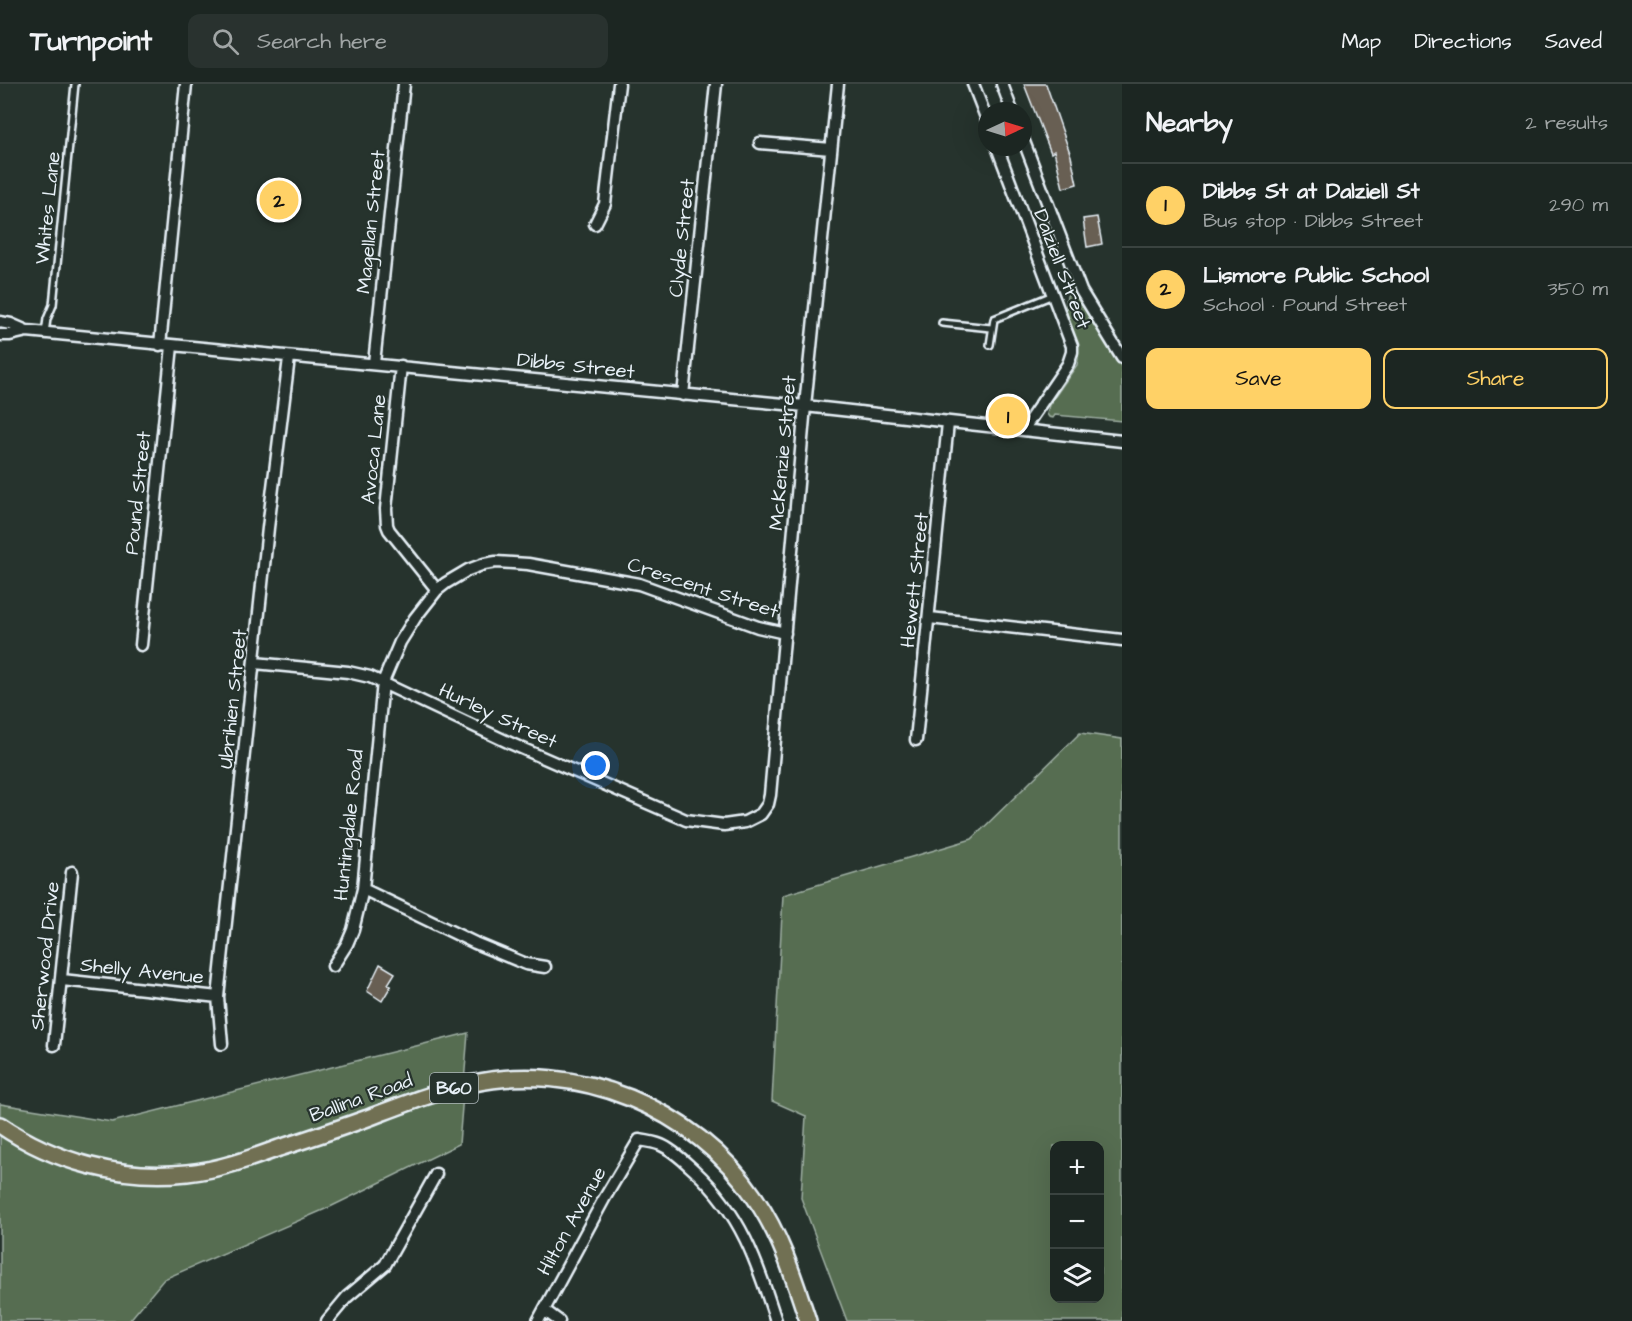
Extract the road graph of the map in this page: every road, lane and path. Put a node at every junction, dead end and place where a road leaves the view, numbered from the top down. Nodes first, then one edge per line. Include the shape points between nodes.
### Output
1 (75, 84) edge
2 (186, 84) edge
3 (404, 84) edge
4 (619, 84) edge
5 (716, 84) edge
6 (838, 84) edge
7 (973, 84) edge
8 (1002, 84) edge
9 (980, 102) edge
10 (1009, 102) edge
11 (760, 143) dead end
12 (831, 149) junction
13 (1000, 156) edge
14 (1029, 156) edge
15 (595, 224) dead end
16 (1053, 295) junction
17 (0, 322) edge
18 (942, 323) dead end
19 (992, 328) junction
20 (27, 331) junction
21 (45, 333) junction
22 (0, 335) edge
23 (160, 345) junction
24 (990, 345) dead end
25 (172, 346) junction
26 (289, 358) junction
27 (1122, 358) edge
28 (374, 363) junction
29 (401, 366) junction
30 (683, 395) junction
31 (805, 406) junction
32 (948, 423) junction
33 (1023, 430) junction
34 (1122, 441) edge
35 (437, 590) junction
36 (930, 618) junction
37 (785, 633) junction
38 (1122, 640) edge
39 (141, 645) dead end
40 (255, 663) junction
41 (383, 682) junction
42 (916, 740) dead end
43 (754, 819) joint
44 (72, 872) dead end
45 (363, 888) junction
46 (333, 966) dead end
47 (545, 967) dead end
48 (62, 980) junction
49 (218, 997) junction
50 (222, 1044) dead end
51 (54, 1045) dead end
52 (0, 1125) edge
53 (436, 1174) dead end
54 (544, 1310) junction
55 (327, 1321) edge
56 (538, 1321) edge
57 (559, 1321) edge
58 (776, 1321) edge
59 (808, 1321) edge

1 - 21 lane, Whites Lane via 54,305 46,319
2 - 23 street
3 - 28 street, Magellan Street
4 - 15 street via 605,204
5 - 30 street, Clyde Street
6 - 12 street, McKenzie Street
7 - 9 street
8 - 10 street
11 - 12 street
12 - 31 street, McKenzie Street
13 - 16 street, Dalziell Street
14 - 27 street, Dalziell Street via 1081,291
16 - 19 lane via 998,316
16 - 33 street, Dalziell Street via 1072,352
17 - 20 street, Dibbs Street
18 - 19 lane
19 - 24 lane
20 - 21 street, Dibbs Street
20 - 22 street, Dibbs Street
21 - 23 street, Dibbs Street
23 - 25 street, Dibbs Street
25 - 26 street, Dibbs Street
25 - 39 street, Pound Street
26 - 28 street, Dibbs Street
26 - 40 street, Ubrihien Street
28 - 29 street, Dibbs Street
29 - 30 street, Dibbs Street
29 - 35 street, Avoca Lane via 387,525
30 - 31 street, Dibbs Street
31 - 32 street, Dibbs Street
31 - 37 street, McKenzie Street
32 - 33 street, Dibbs Street
32 - 36 street, Hewett Street
33 - 34 street, Dibbs Street
35 - 37 street, Crescent Street via 475,567 496,562 520,563 639,584
35 - 41 street, Crescent Street via 400,642
36 - 38 street
36 - 42 street, Hewett Street
37 - 43 street, McKenzie Street via 770,795 765,810
40 - 41 street, Hurley Street via 348,672
40 - 49 street, Ubrihien Street
41 - 43 street, Hurley Street via 686,820 724,825
41 - 45 street, Huntingdale Road
44 - 48 street, Sherwood Drive
45 - 46 street, Huntingdale Road via 347,944
45 - 47 street via 475,943 526,964
48 - 49 street, Shelly Avenue
48 - 51 street, Sherwood Drive
49 - 50 street, Ubrihien Street
52 - 59 main road, Ballina Road / B60 via 35,1146 84,1164 124,1172 188,1173 257,1156 472,1083 518,1078 605,1089 673,1119 707,1143 738,1176 778,1239
53 - 55 street via 385,1266 347,1297
54 - 56 street, Hilton Avenue
54 - 57 street
54 - 58 street, Hilton Avenue via 639,1140 662,1145 684,1161 723,1201 750,1246

